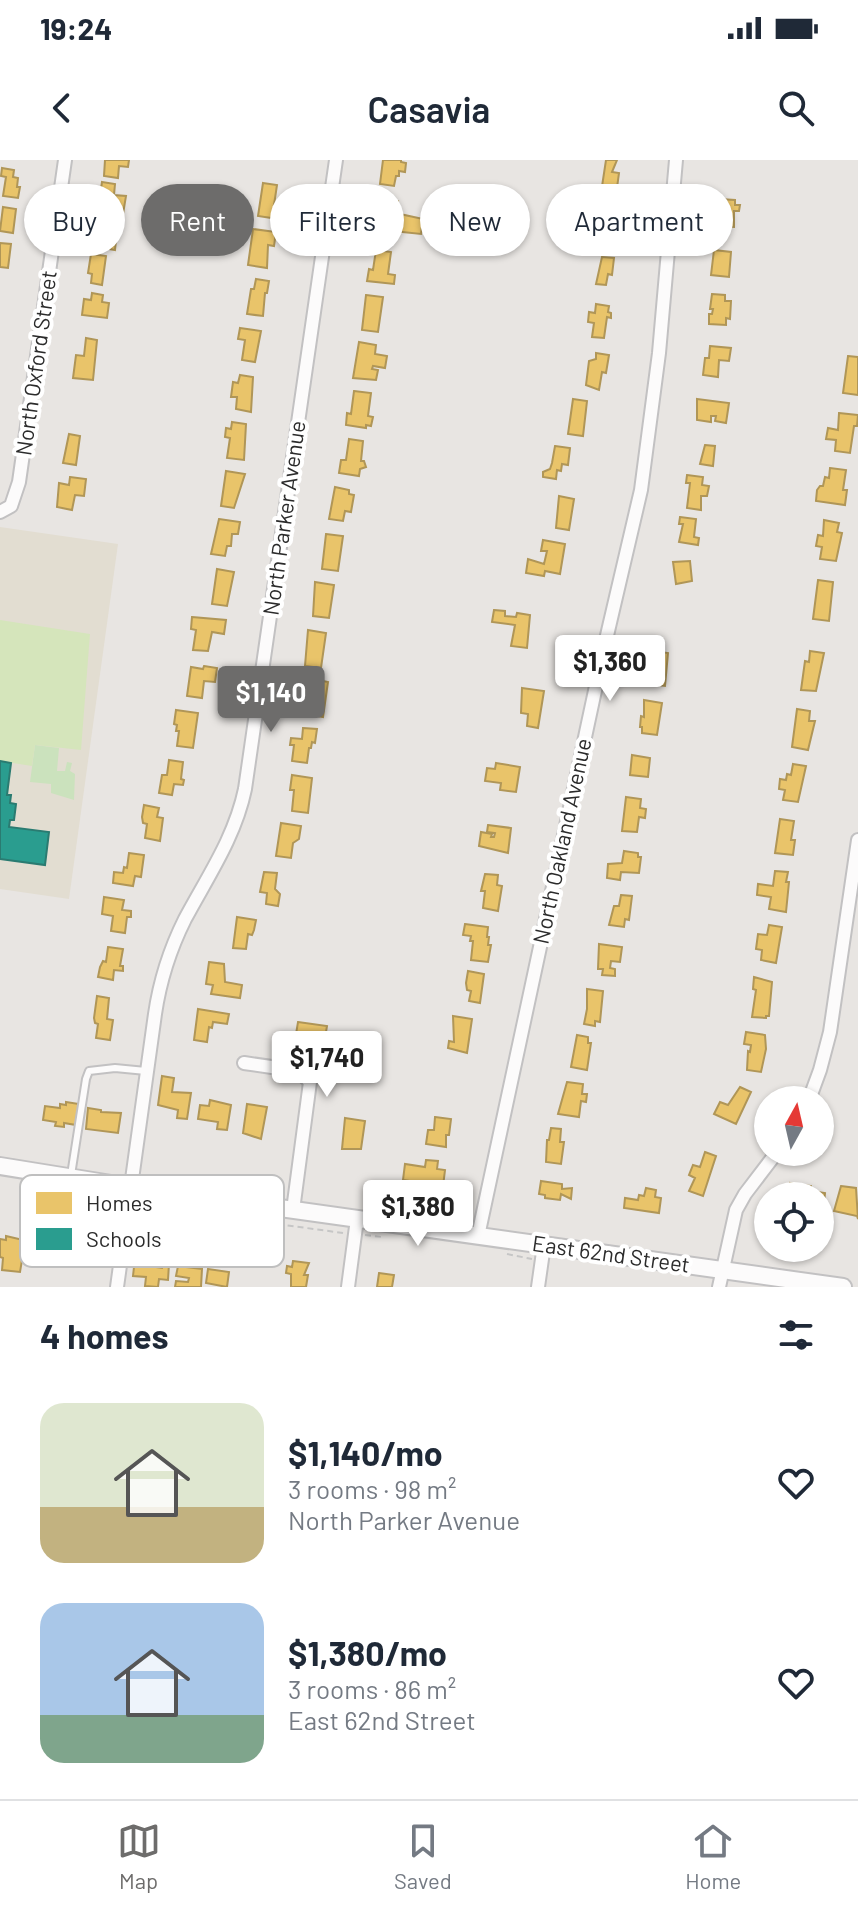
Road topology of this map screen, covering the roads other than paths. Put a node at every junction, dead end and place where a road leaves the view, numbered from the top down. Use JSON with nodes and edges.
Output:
{"nodes":[{"id":1,"x":65,"y":160,"type":"edge"},
{"id":2,"x":336,"y":160,"type":"edge"},
{"id":3,"x":676,"y":160,"type":"edge"},
{"id":4,"x":0,"y":512,"type":"edge"},
{"id":5,"x":858,"y":840,"type":"edge"},
{"id":6,"x":244,"y":1063,"type":"dead end"},
{"id":7,"x":146,"y":1071,"type":"junction"},
{"id":8,"x":814,"y":1086,"type":"edge"},
{"id":9,"x":0,"y":1166,"type":"edge"},
{"id":10,"x":766,"y":1166,"type":"edge"},
{"id":11,"x":53,"y":1175,"type":"edge"},
{"id":12,"x":71,"y":1175,"type":"edge"},
{"id":13,"x":132,"y":1175,"type":"edge"},
{"id":14,"x":284,"y":1209,"type":"edge"},
{"id":15,"x":293,"y":1210,"type":"junction"},
{"id":16,"x":352,"y":1226,"type":"junction"},
{"id":17,"x":478,"y":1236,"type":"junction"},
{"id":18,"x":544,"y":1245,"type":"junction"},
{"id":19,"x":120,"y":1267,"type":"edge"},
{"id":20,"x":724,"y":1270,"type":"junction"},
{"id":21,"x":117,"y":1287,"type":"edge"},
{"id":22,"x":348,"y":1287,"type":"edge"},
{"id":23,"x":538,"y":1287,"type":"edge"},
{"id":24,"x":719,"y":1287,"type":"edge"},
{"id":25,"x":843,"y":1287,"type":"edge"}],
"edges":[{"from":1,"to":4,"type":"street","name":"North Oxford Street"},
{"from":2,"to":7,"type":"street","name":"North Parker Avenue"},
{"from":3,"to":17,"type":"street","name":"North Oakland Avenue"},
{"from":5,"to":8,"type":"street"},
{"from":6,"to":15,"type":"street"},
{"from":7,"to":12,"type":"lane"},
{"from":7,"to":13,"type":"street","name":"North Parker Avenue"},
{"from":9,"to":11,"type":"street","name":"East 62nd Street"},
{"from":10,"to":20,"type":"street"},
{"from":14,"to":15,"type":"street","name":"East 62nd Street"},
{"from":15,"to":16,"type":"street","name":"East 62nd Street"},
{"from":16,"to":17,"type":"street","name":"East 62nd Street"},
{"from":16,"to":22,"type":"street"},
{"from":17,"to":18,"type":"street","name":"East 62nd Street"},
{"from":18,"to":20,"type":"street","name":"East 62nd Street"},
{"from":18,"to":23,"type":"street"},
{"from":19,"to":21,"type":"street","name":"North Parker Avenue"},
{"from":20,"to":24,"type":"street"},
{"from":20,"to":25,"type":"street","name":"East 62nd Street"}]}
